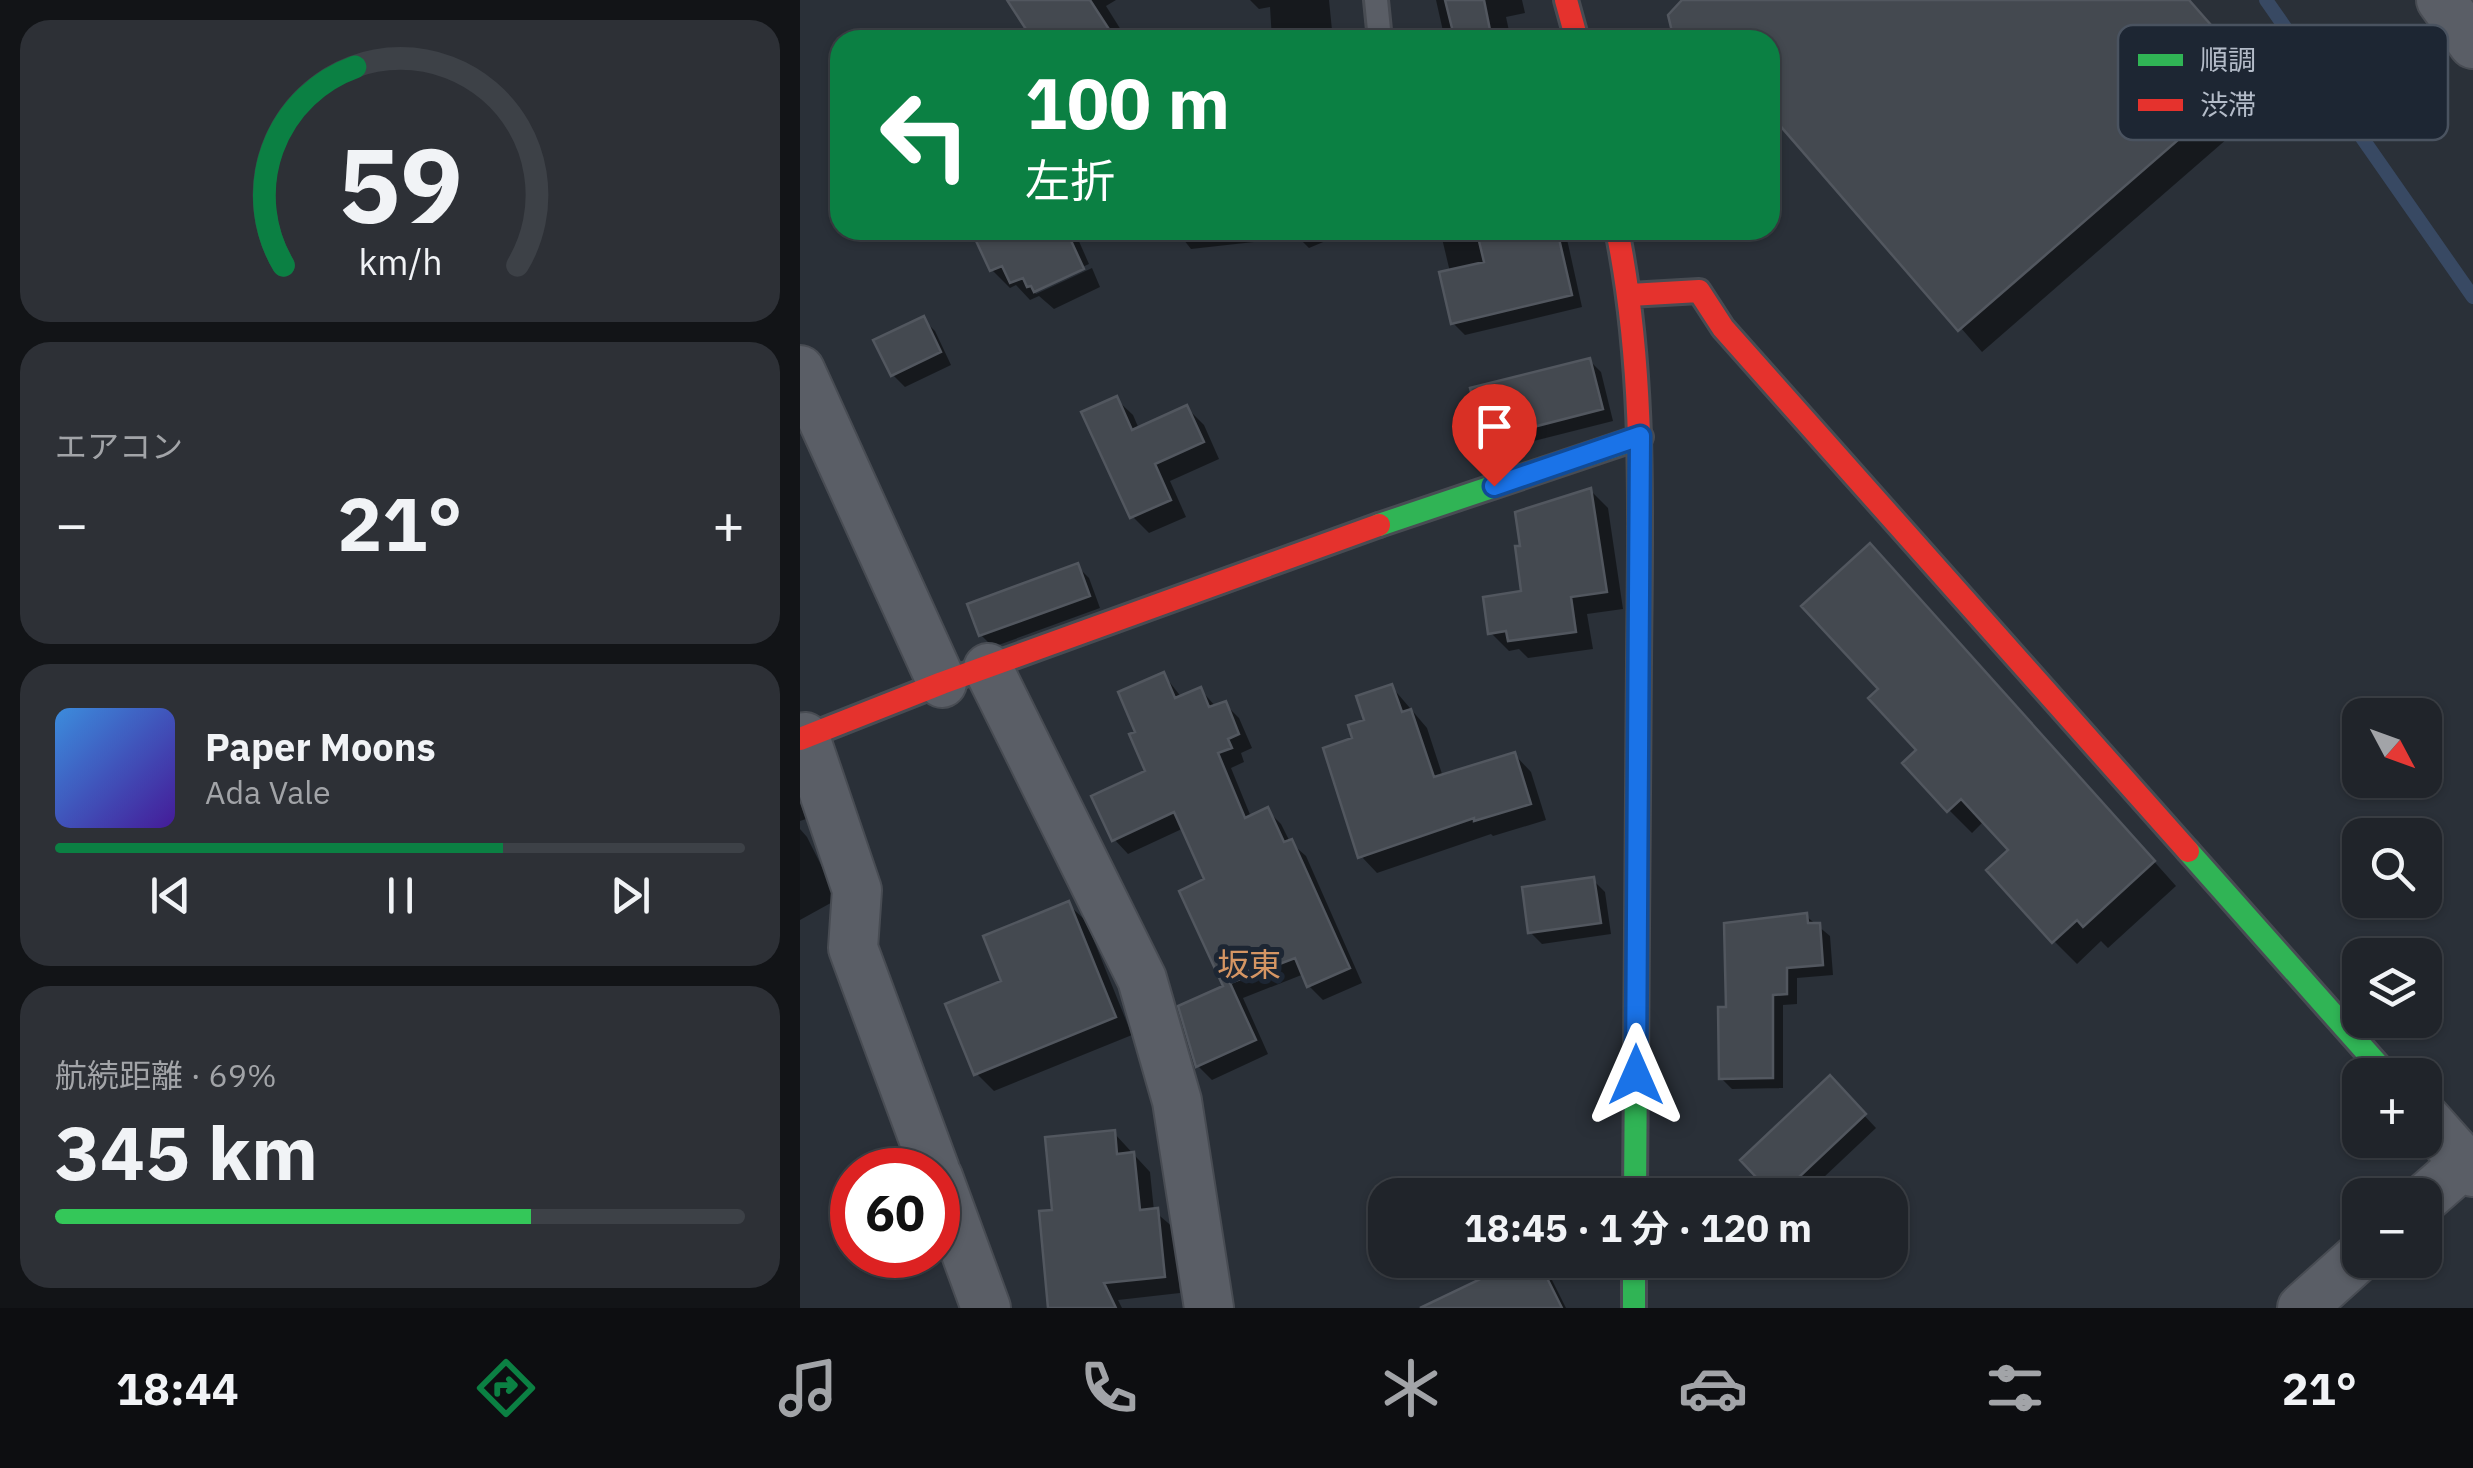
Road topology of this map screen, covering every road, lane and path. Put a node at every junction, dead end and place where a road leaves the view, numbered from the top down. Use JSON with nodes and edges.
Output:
{"nodes":[{"id":1,"x":1376,"y":0,"type":"edge"},
{"id":2,"x":1566,"y":0,"type":"edge"},
{"id":3,"x":2441,"y":0,"type":"edge"},
{"id":4,"x":1379,"y":30,"type":"edge"},
{"id":5,"x":1574,"y":30,"type":"edge"},
{"id":6,"x":2473,"y":44,"type":"edge"},
{"id":7,"x":1618,"y":240,"type":"edge"},
{"id":8,"x":1630,"y":296,"type":"junction"},
{"id":9,"x":800,"y":370,"type":"edge"},
{"id":10,"x":1640,"y":436,"type":"junction"},
{"id":11,"x":988,"y":668,"type":"junction"},
{"id":12,"x":942,"y":683,"type":"junction"},
{"id":13,"x":803,"y":738,"type":"edge"},
{"id":14,"x":2372,"y":1058,"type":"edge"},
{"id":15,"x":2442,"y":1137,"type":"edge"},
{"id":16,"x":927,"y":1148,"type":"edge"},
{"id":17,"x":2469,"y":1167,"type":"edge"},
{"id":18,"x":1635,"y":1178,"type":"edge"},
{"id":19,"x":2442,"y":1186,"type":"edge"},
{"id":20,"x":960,"y":1238,"type":"edge"},
{"id":21,"x":2342,"y":1272,"type":"edge"},
{"id":22,"x":1634,"y":1278,"type":"edge"},
{"id":23,"x":1201,"y":1305,"type":"edge"},
{"id":24,"x":986,"y":1308,"type":"edge"},
{"id":25,"x":1634,"y":1308,"type":"edge"},
{"id":26,"x":2302,"y":1308,"type":"edge"}],
"edges":[{"from":1,"to":4,"type":"lane"},
{"from":2,"to":5,"type":"street"},
{"from":3,"to":6,"type":"street"},
{"from":7,"to":8,"type":"street"},
{"from":8,"to":10,"type":"street"},
{"from":8,"to":14,"type":"street"},
{"from":9,"to":12,"type":"street"},
{"from":10,"to":11,"type":"street"},
{"from":10,"to":18,"type":"street"},
{"from":11,"to":12,"type":"street"},
{"from":11,"to":23,"type":"street"},
{"from":12,"to":13,"type":"street"},
{"from":13,"to":16,"type":"street"},
{"from":15,"to":17,"type":"street"},
{"from":17,"to":19,"type":"street"},
{"from":20,"to":24,"type":"street"},
{"from":21,"to":26,"type":"street"},
{"from":22,"to":25,"type":"street"}]}
